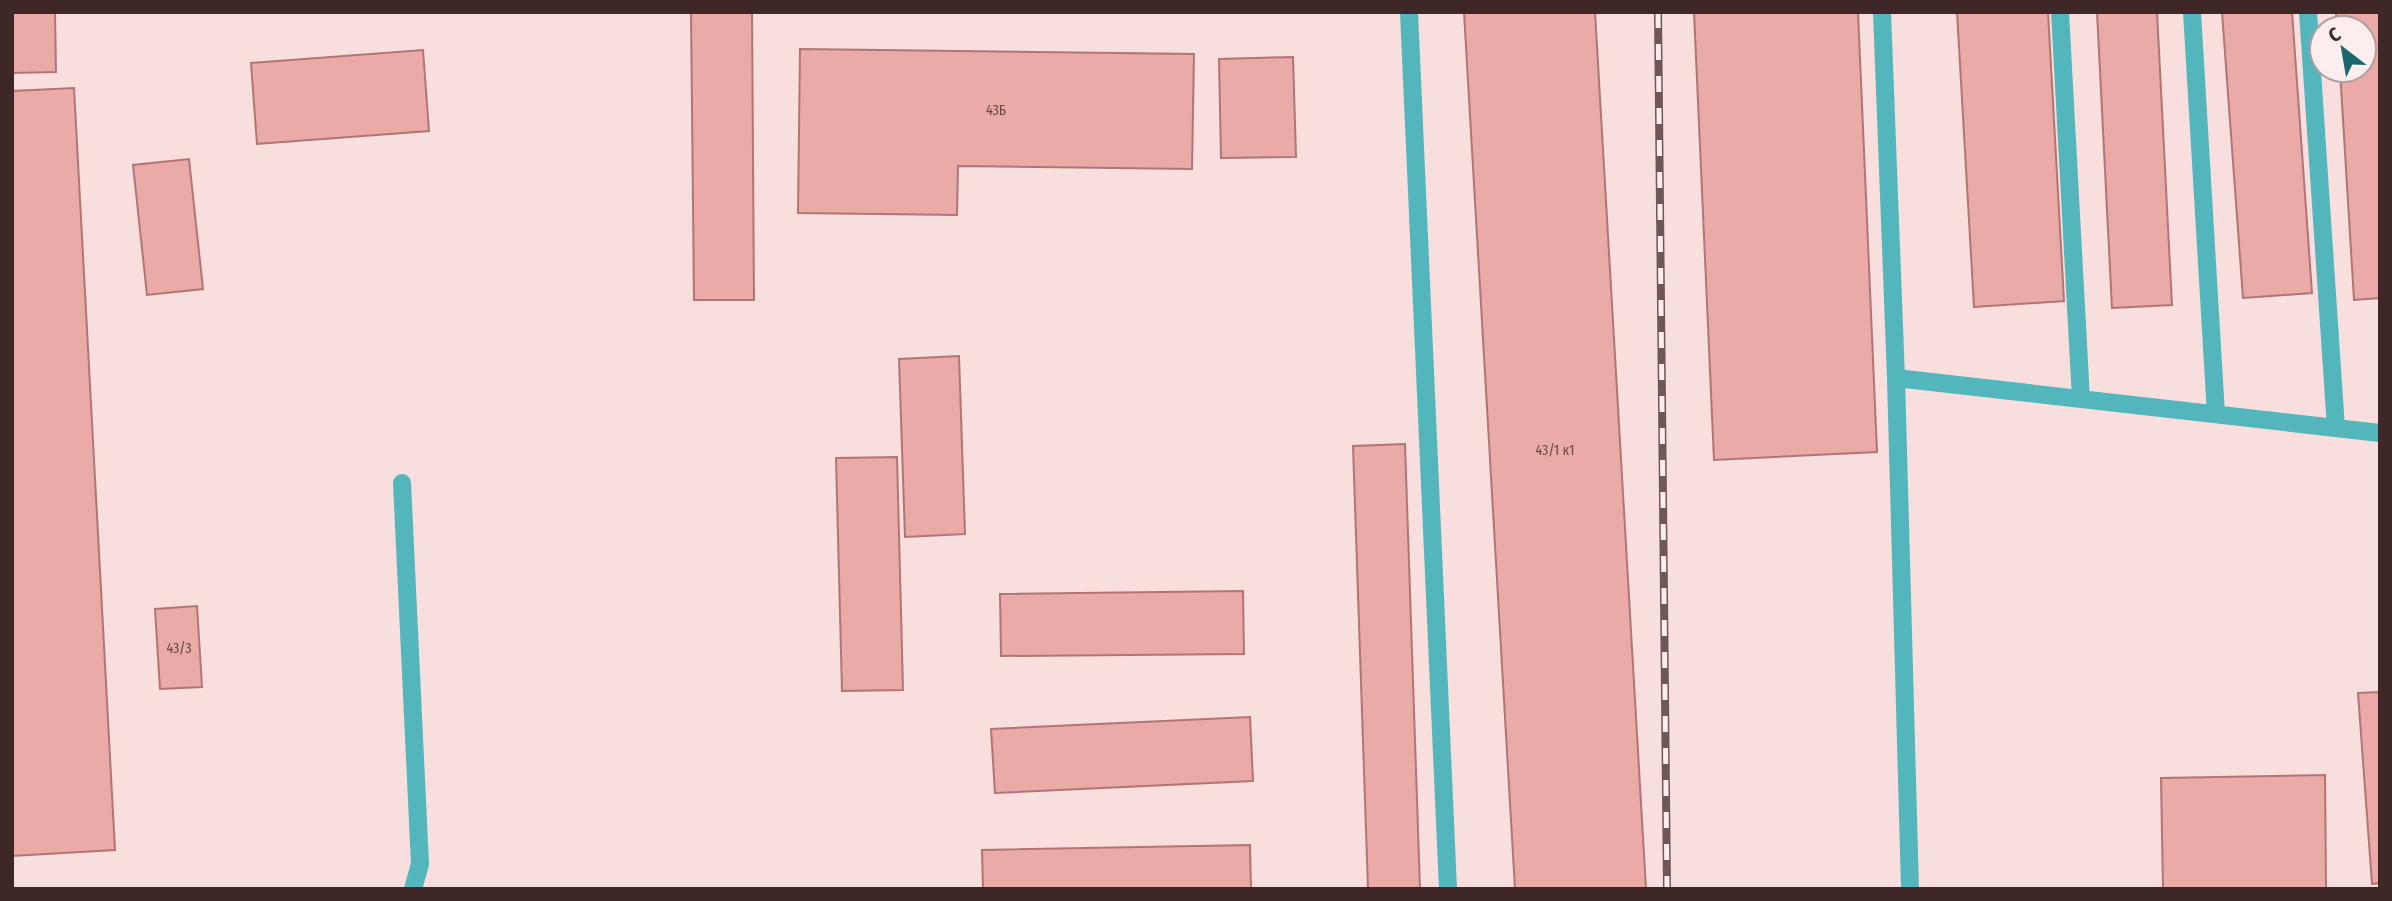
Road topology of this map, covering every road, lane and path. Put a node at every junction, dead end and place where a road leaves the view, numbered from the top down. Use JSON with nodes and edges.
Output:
{"nodes":[{"id":1,"x":1409,"y":12,"type":"edge"},
{"id":2,"x":1882,"y":12,"type":"edge"},
{"id":3,"x":2060,"y":12,"type":"edge"},
{"id":4,"x":2192,"y":12,"type":"edge"},
{"id":5,"x":2308,"y":12,"type":"edge"},
{"id":6,"x":1896,"y":378,"type":"junction"},
{"id":7,"x":2081,"y":399,"type":"junction"},
{"id":8,"x":2216,"y":414,"type":"junction"},
{"id":9,"x":2336,"y":428,"type":"junction"},
{"id":10,"x":2380,"y":433,"type":"edge"},
{"id":11,"x":402,"y":483,"type":"dead end"},
{"id":12,"x":413,"y":889,"type":"edge"},
{"id":13,"x":1448,"y":889,"type":"edge"},
{"id":14,"x":1910,"y":889,"type":"edge"}],
"edges":[{"from":1,"to":13,"type":"lane"},
{"from":2,"to":6,"type":"lane"},
{"from":3,"to":7,"type":"lane"},
{"from":4,"to":8,"type":"lane"},
{"from":5,"to":9,"type":"lane"},
{"from":6,"to":7,"type":"lane"},
{"from":6,"to":14,"type":"lane"},
{"from":7,"to":8,"type":"lane"},
{"from":8,"to":9,"type":"lane"},
{"from":9,"to":10,"type":"lane"},
{"from":11,"to":12,"type":"lane"}]}
